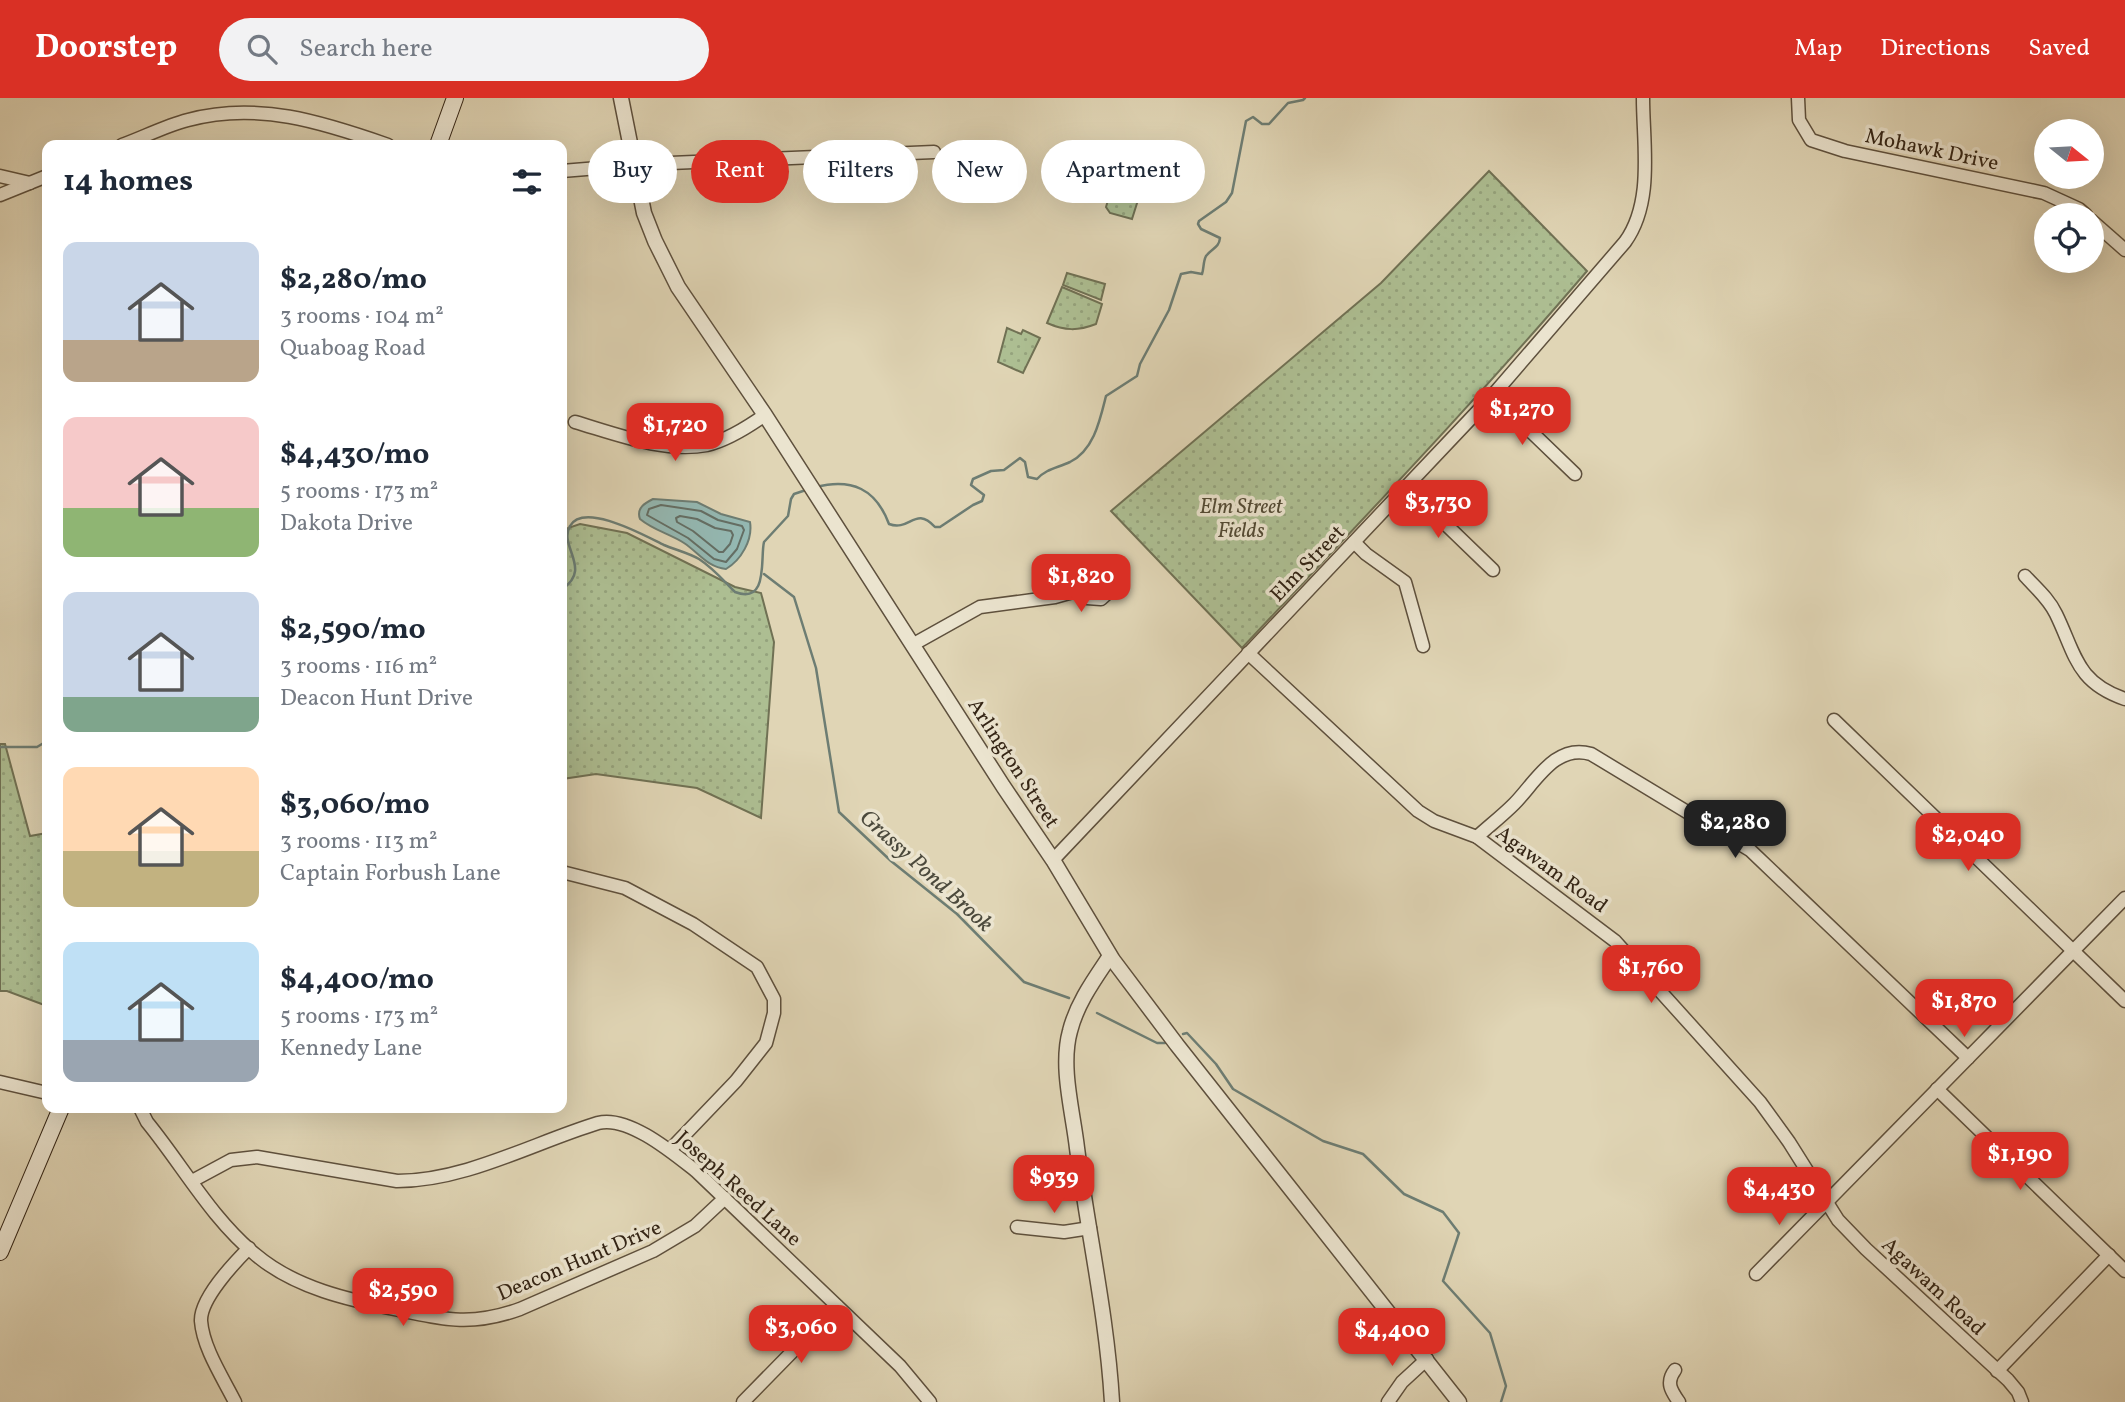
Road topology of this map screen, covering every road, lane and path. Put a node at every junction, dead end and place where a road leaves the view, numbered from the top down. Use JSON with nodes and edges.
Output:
{"nodes":[{"id":1,"x":455,"y":98,"type":"edge"},
{"id":2,"x":621,"y":98,"type":"edge"},
{"id":3,"x":1643,"y":98,"type":"edge"},
{"id":4,"x":1798,"y":98,"type":"edge"},
{"id":5,"x":135,"y":140,"type":"edge"},
{"id":6,"x":372,"y":140,"type":"edge"},
{"id":7,"x":440,"y":140,"type":"edge"},
{"id":8,"x":629,"y":140,"type":"edge"},
{"id":9,"x":932,"y":152,"type":"edge"},
{"id":10,"x":677,"y":163,"type":"edge"},
{"id":11,"x":588,"y":169,"type":"edge"},
{"id":12,"x":567,"y":171,"type":"edge"},
{"id":13,"x":0,"y":176,"type":"edge"},
{"id":14,"x":42,"y":178,"type":"edge"},
{"id":15,"x":30,"y":183,"type":"junction"},
{"id":16,"x":0,"y":195,"type":"edge"},
{"id":17,"x":642,"y":203,"type":"edge"},
{"id":18,"x":2066,"y":203,"type":"edge"},
{"id":19,"x":2104,"y":231,"type":"edge"},
{"id":20,"x":2125,"y":250,"type":"edge"},
{"id":21,"x":1493,"y":395,"type":"junction"},
{"id":22,"x":765,"y":415,"type":"junction"},
{"id":23,"x":575,"y":422,"type":"dead end"},
{"id":24,"x":1575,"y":474,"type":"dead end"},
{"id":25,"x":1407,"y":487,"type":"junction"},
{"id":26,"x":1354,"y":542,"type":"junction"},
{"id":27,"x":1493,"y":570,"type":"dead end"},
{"id":28,"x":2025,"y":576,"type":"dead end"},
{"id":29,"x":1080,"y":590,"type":"dead end"},
{"id":30,"x":912,"y":645,"type":"junction"},
{"id":31,"x":1423,"y":646,"type":"dead end"},
{"id":32,"x":1248,"y":653,"type":"junction"},
{"id":33,"x":2125,"y":699,"type":"edge"},
{"id":34,"x":1834,"y":720,"type":"dead end"},
{"id":35,"x":1477,"y":837,"type":"junction"},
{"id":36,"x":1053,"y":860,"type":"junction"},
{"id":37,"x":567,"y":873,"type":"edge"},
{"id":38,"x":2125,"y":898,"type":"edge"},
{"id":39,"x":2073,"y":951,"type":"junction"},
{"id":40,"x":1110,"y":956,"type":"junction"},
{"id":41,"x":2125,"y":1001,"type":"edge"},
{"id":42,"x":1968,"y":1058,"type":"junction"},
{"id":43,"x":0,"y":1082,"type":"edge"},
{"id":44,"x":1937,"y":1089,"type":"junction"},
{"id":45,"x":42,"y":1092,"type":"edge"},
{"id":46,"x":59,"y":1113,"type":"edge"},
{"id":47,"x":142,"y":1113,"type":"edge"},
{"id":48,"x":670,"y":1150,"type":"junction"},
{"id":49,"x":192,"y":1181,"type":"junction"},
{"id":50,"x":725,"y":1198,"type":"junction"},
{"id":51,"x":1826,"y":1203,"type":"junction"},
{"id":52,"x":1017,"y":1227,"type":"dead end"},
{"id":53,"x":1090,"y":1228,"type":"junction"},
{"id":54,"x":249,"y":1248,"type":"junction"},
{"id":55,"x":0,"y":1252,"type":"edge"},
{"id":56,"x":2109,"y":1255,"type":"junction"},
{"id":57,"x":2125,"y":1271,"type":"edge"},
{"id":58,"x":1756,"y":1274,"type":"dead end"},
{"id":59,"x":837,"y":1306,"type":"junction"},
{"id":60,"x":1427,"y":1359,"type":"junction"},
{"id":61,"x":1675,"y":1370,"type":"dead end"},
{"id":62,"x":1997,"y":1371,"type":"junction"},
{"id":63,"x":235,"y":1402,"type":"edge"},
{"id":64,"x":743,"y":1402,"type":"edge"},
{"id":65,"x":930,"y":1402,"type":"edge"},
{"id":66,"x":1112,"y":1402,"type":"edge"},
{"id":67,"x":1388,"y":1402,"type":"edge"},
{"id":68,"x":1459,"y":1402,"type":"edge"},
{"id":69,"x":1679,"y":1402,"type":"edge"},
{"id":70,"x":2022,"y":1402,"type":"edge"}],
"edges":[{"from":1,"to":7,"type":"main road"},
{"from":2,"to":8,"type":"street","name":"Arlington Street"},
{"from":3,"to":21,"type":"street","name":"Elm Street"},
{"from":4,"to":18,"type":"street","name":"Mohawk Drive"},
{"from":5,"to":6,"type":"street"},
{"from":9,"to":10,"type":"street"},
{"from":11,"to":12,"type":"street"},
{"from":13,"to":15,"type":"street"},
{"from":14,"to":15,"type":"street"},
{"from":15,"to":16,"type":"street"},
{"from":17,"to":22,"type":"street","name":"Arlington Street"},
{"from":19,"to":20,"type":"street"},
{"from":21,"to":24,"type":"street"},
{"from":21,"to":25,"type":"street","name":"Elm Street"},
{"from":22,"to":23,"type":"street"},
{"from":22,"to":30,"type":"street","name":"Arlington Street"},
{"from":25,"to":26,"type":"street","name":"Elm Street"},
{"from":25,"to":27,"type":"street"},
{"from":26,"to":31,"type":"street"},
{"from":26,"to":32,"type":"street","name":"Elm Street"},
{"from":28,"to":33,"type":"street"},
{"from":29,"to":30,"type":"street"},
{"from":30,"to":36,"type":"street","name":"Arlington Street"},
{"from":32,"to":35,"type":"street","name":"Agawam Road"},
{"from":32,"to":36,"type":"street","name":"Elm Street"},
{"from":34,"to":39,"type":"street"},
{"from":35,"to":42,"type":"street"},
{"from":35,"to":51,"type":"street","name":"Agawam Road"},
{"from":36,"to":40,"type":"street","name":"Arlington Street"},
{"from":37,"to":48,"type":"street"},
{"from":38,"to":39,"type":"street"},
{"from":39,"to":41,"type":"street"},
{"from":39,"to":42,"type":"street"},
{"from":40,"to":53,"type":"street"},
{"from":40,"to":60,"type":"street","name":"Arlington Street"},
{"from":42,"to":44,"type":"street"},
{"from":43,"to":45,"type":"street"},
{"from":44,"to":51,"type":"street"},
{"from":44,"to":56,"type":"street"},
{"from":46,"to":55,"type":"main road"},
{"from":47,"to":49,"type":"street","name":"Deacon Hunt Drive"},
{"from":48,"to":49,"type":"street","name":"Joseph Reed Lane"},
{"from":48,"to":50,"type":"street","name":"Joseph Reed Lane"},
{"from":49,"to":54,"type":"street","name":"Deacon Hunt Drive"},
{"from":50,"to":54,"type":"street","name":"Deacon Hunt Drive"},
{"from":50,"to":59,"type":"street","name":"Joseph Reed Lane"},
{"from":51,"to":58,"type":"street"},
{"from":51,"to":62,"type":"street","name":"Agawam Road"},
{"from":52,"to":53,"type":"street"},
{"from":53,"to":66,"type":"street"},
{"from":54,"to":63,"type":"street"},
{"from":56,"to":57,"type":"street"},
{"from":56,"to":62,"type":"street"},
{"from":59,"to":64,"type":"street"},
{"from":59,"to":65,"type":"street","name":"Joseph Reed Lane"},
{"from":60,"to":67,"type":"street"},
{"from":60,"to":68,"type":"street","name":"Arlington Street"},
{"from":61,"to":69,"type":"street"},
{"from":62,"to":70,"type":"street","name":"Agawam Road"}]}
